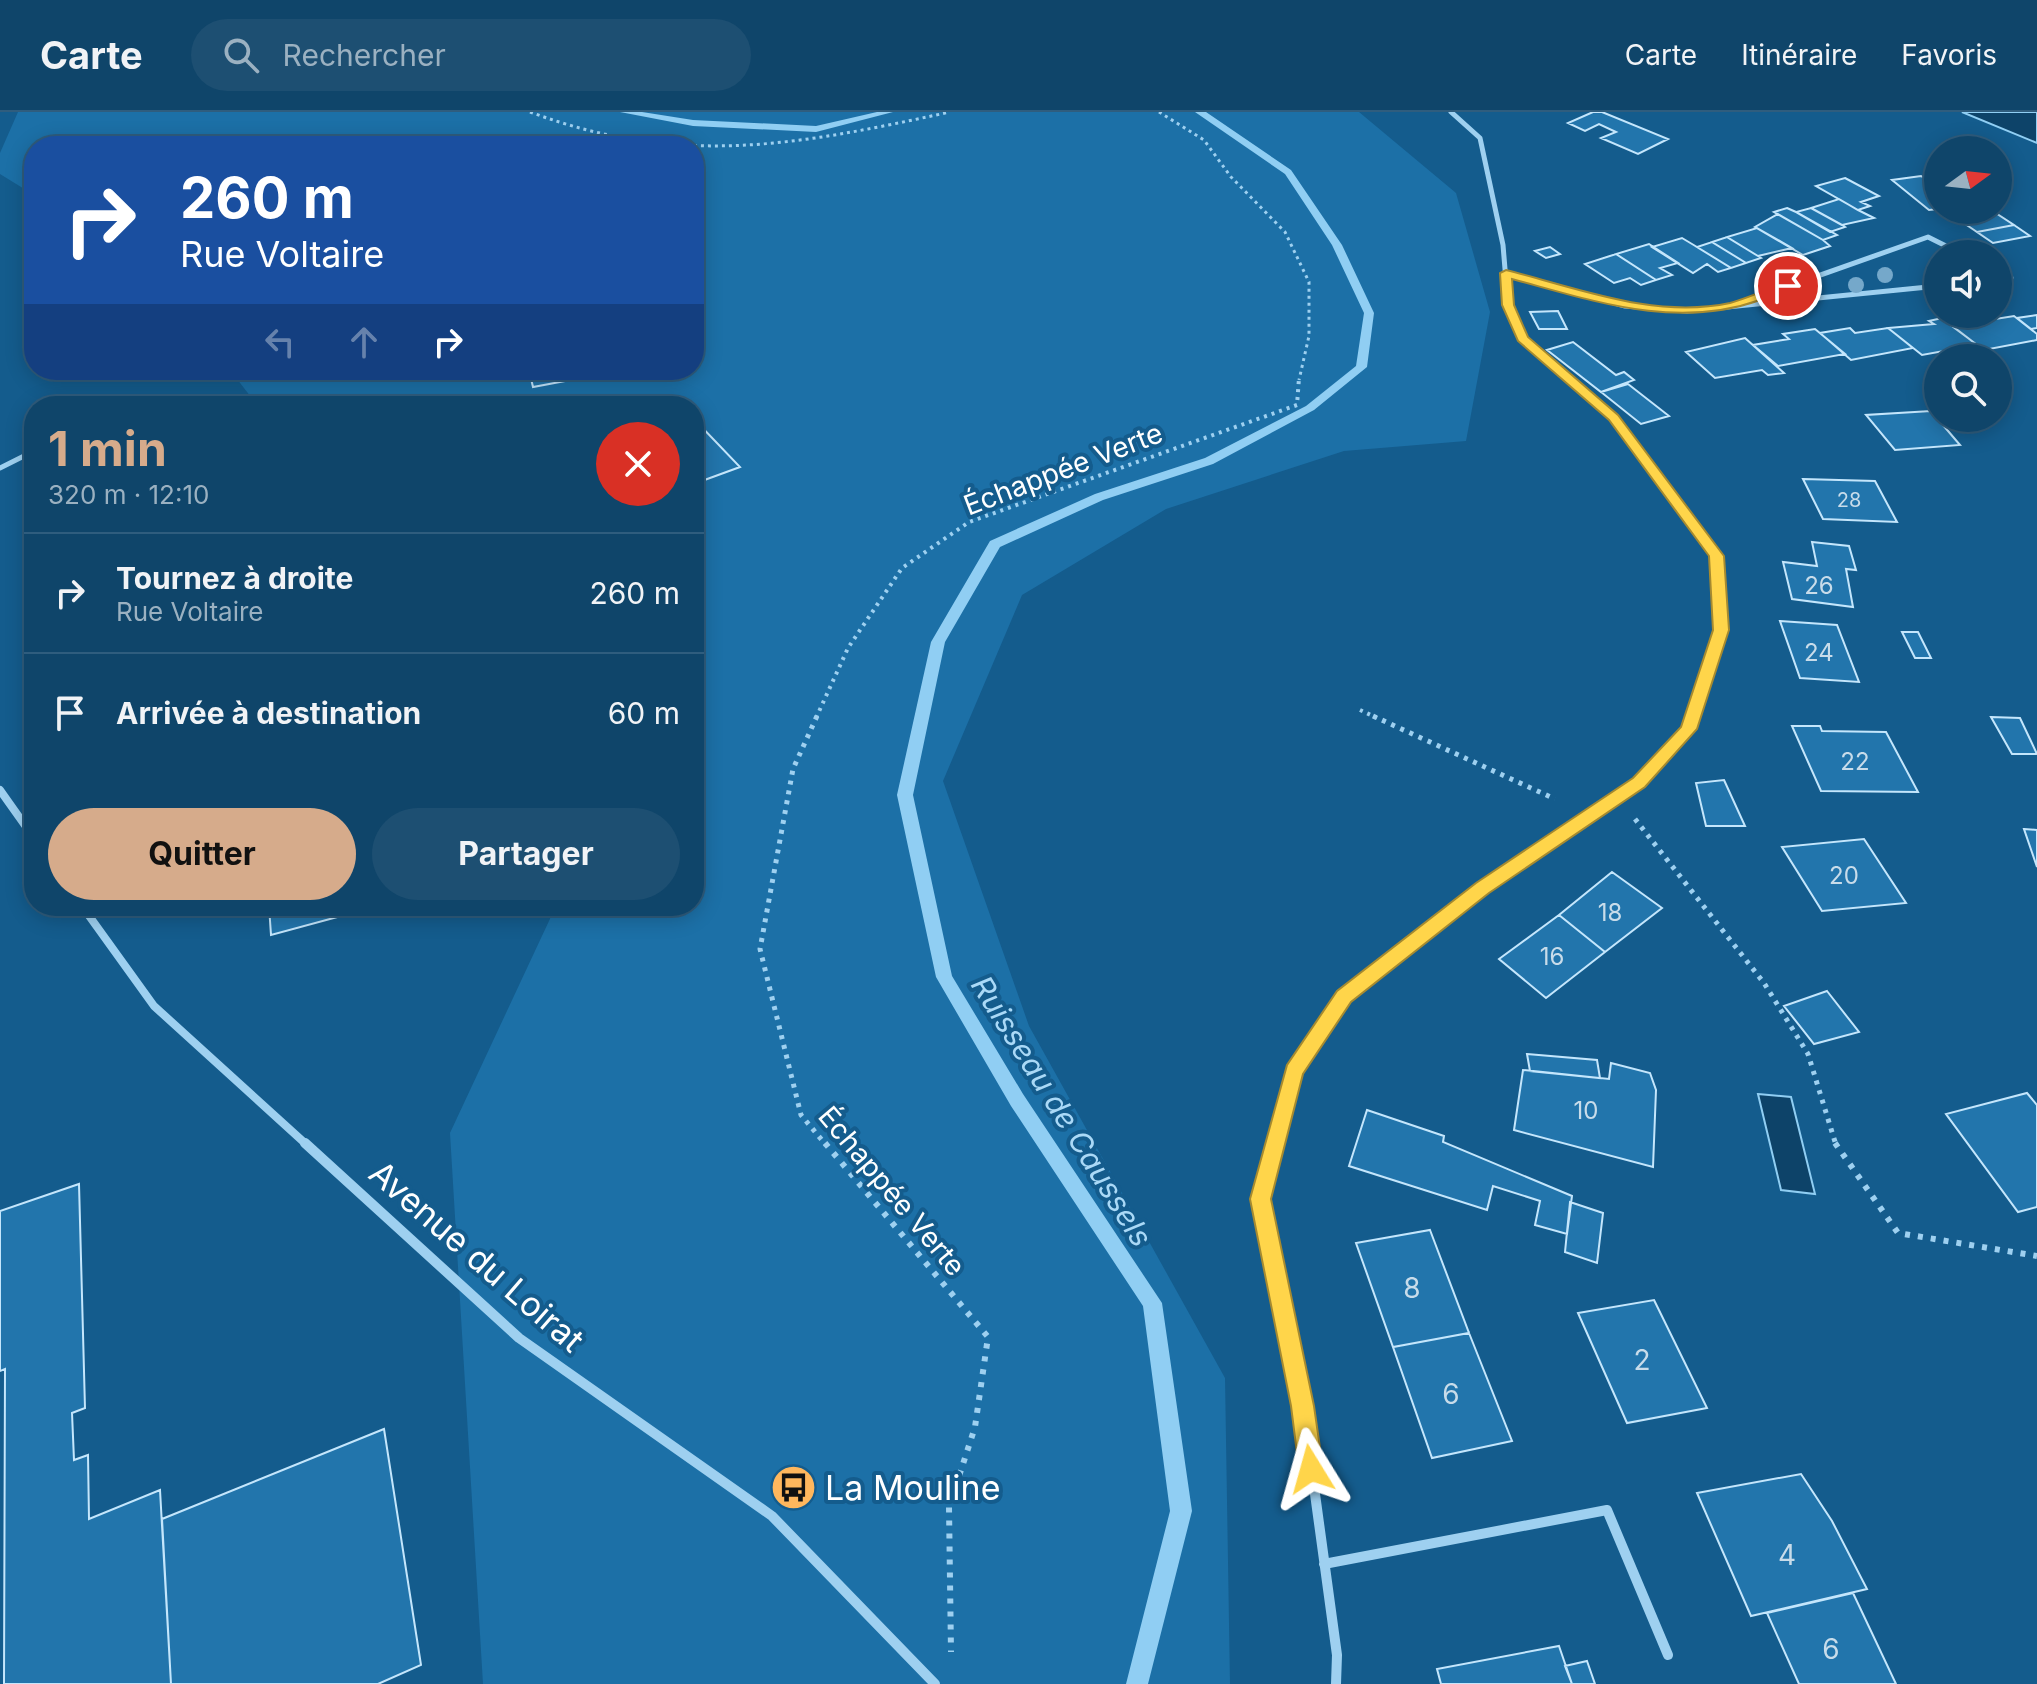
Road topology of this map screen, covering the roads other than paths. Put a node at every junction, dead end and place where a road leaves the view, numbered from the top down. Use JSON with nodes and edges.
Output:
{"nodes":[{"id":1,"x":1451,"y":112,"type":"edge"},
{"id":2,"x":1934,"y":240,"type":"edge"},
{"id":3,"x":1506,"y":273,"type":"junction"},
{"id":4,"x":1924,"y":287,"type":"edge"},
{"id":5,"x":1732,"y":306,"type":"junction"},
{"id":6,"x":24,"y":456,"type":"edge"},
{"id":7,"x":0,"y":468,"type":"edge"},
{"id":8,"x":0,"y":790,"type":"edge"},
{"id":9,"x":24,"y":824,"type":"edge"},
{"id":10,"x":89,"y":916,"type":"edge"},
{"id":11,"x":1324,"y":1564,"type":"junction"},
{"id":12,"x":1668,"y":1655,"type":"dead end"},
{"id":13,"x":935,"y":1684,"type":"edge"},
{"id":14,"x":1336,"y":1684,"type":"edge"}],
"edges":[{"from":1,"to":3,"type":"street"},
{"from":2,"to":5,"type":"street"},
{"from":3,"to":5,"type":"street"},
{"from":3,"to":11,"type":"street"},
{"from":4,"to":5,"type":"street"},
{"from":6,"to":7,"type":"lane"},
{"from":8,"to":9,"type":"street"},
{"from":10,"to":13,"type":"street","name":"Avenue du Loirat"},
{"from":11,"to":12,"type":"street"},
{"from":11,"to":14,"type":"street"}]}
